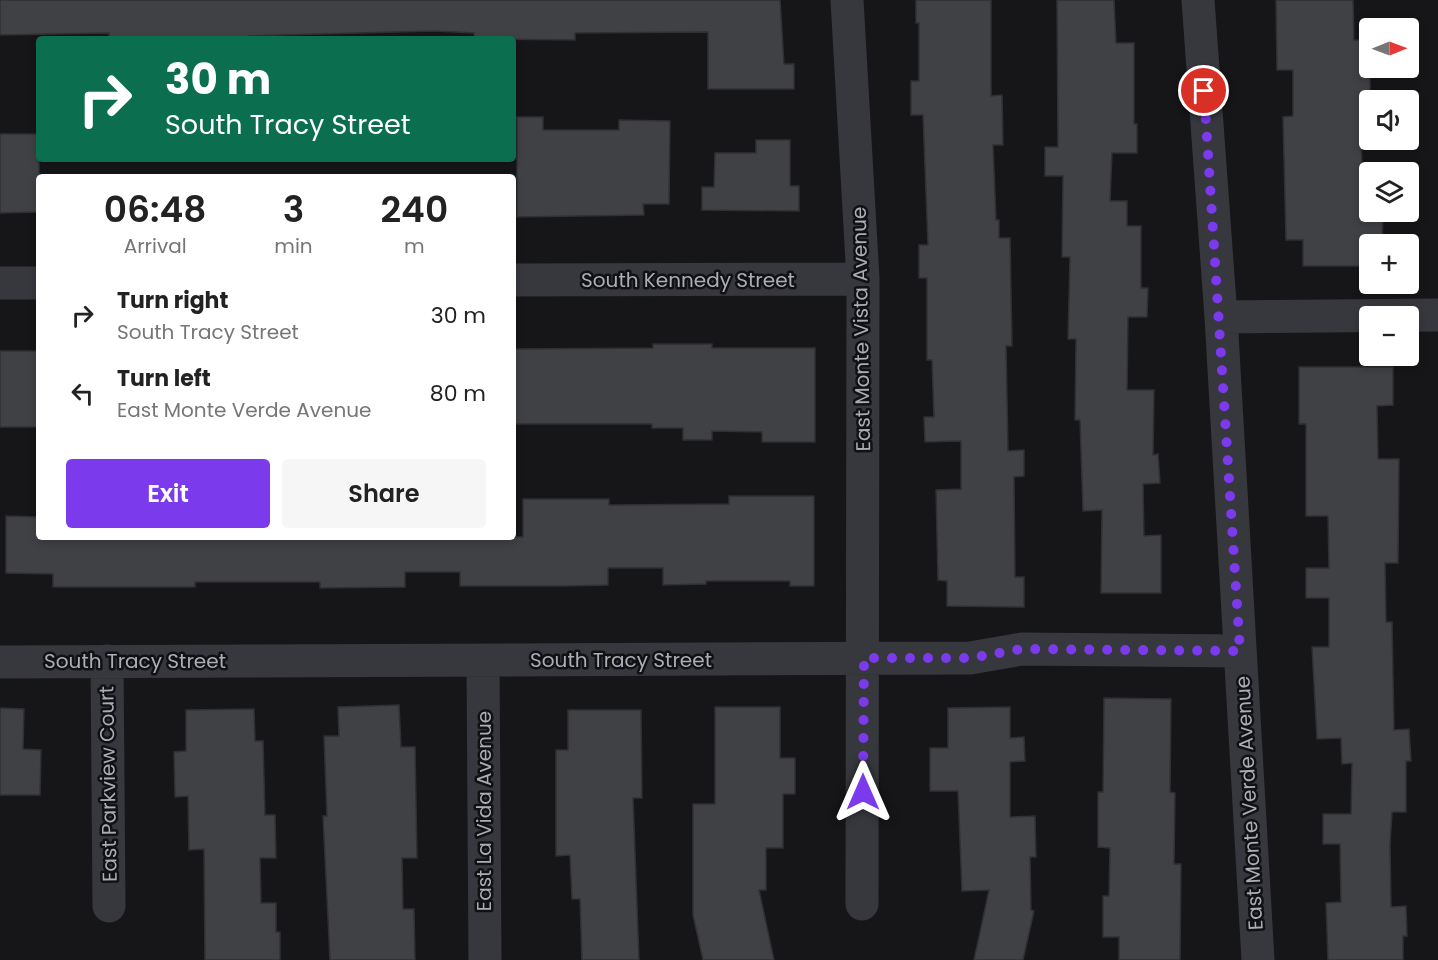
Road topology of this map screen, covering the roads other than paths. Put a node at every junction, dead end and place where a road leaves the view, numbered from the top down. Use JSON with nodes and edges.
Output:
{"nodes":[{"id":1,"x":847,"y":0,"type":"edge"},
{"id":2,"x":1198,"y":0,"type":"edge"},
{"id":3,"x":863,"y":279,"type":"junction"},
{"id":4,"x":516,"y":280,"type":"edge"},
{"id":5,"x":0,"y":283,"type":"edge"},
{"id":6,"x":36,"y":283,"type":"edge"},
{"id":7,"x":1438,"y":315,"type":"edge"},
{"id":8,"x":1221,"y":317,"type":"junction"},
{"id":9,"x":1240,"y":651,"type":"junction"},
{"id":10,"x":864,"y":658,"type":"junction"},
{"id":11,"x":107,"y":661,"type":"junction"},
{"id":12,"x":483,"y":661,"type":"junction"},
{"id":13,"x":0,"y":662,"type":"edge"},
{"id":14,"x":862,"y":904,"type":"dead end"},
{"id":15,"x":109,"y":906,"type":"dead end"},
{"id":16,"x":484,"y":960,"type":"edge"},
{"id":17,"x":1258,"y":960,"type":"edge"}],
"edges":[{"from":1,"to":3,"type":"street","name":"East Monte Vista Avenue"},
{"from":2,"to":8,"type":"street","name":"East Monte Verde Avenue"},
{"from":3,"to":4,"type":"street","name":"South Kennedy Street"},
{"from":3,"to":10,"type":"street","name":"East Monte Vista Avenue"},
{"from":5,"to":6,"type":"street"},
{"from":7,"to":8,"type":"street"},
{"from":8,"to":9,"type":"street","name":"East Monte Verde Avenue"},
{"from":9,"to":10,"type":"street","name":"South Tracy Street"},
{"from":9,"to":17,"type":"street","name":"East Monte Verde Avenue"},
{"from":10,"to":12,"type":"street","name":"South Tracy Street"},
{"from":10,"to":14,"type":"street","name":"East Monte Vista Avenue"},
{"from":11,"to":12,"type":"street","name":"South Tracy Street"},
{"from":11,"to":13,"type":"street","name":"South Tracy Street"},
{"from":11,"to":15,"type":"street","name":"East Parkview Court"},
{"from":12,"to":16,"type":"street","name":"East La Vida Avenue"}]}
